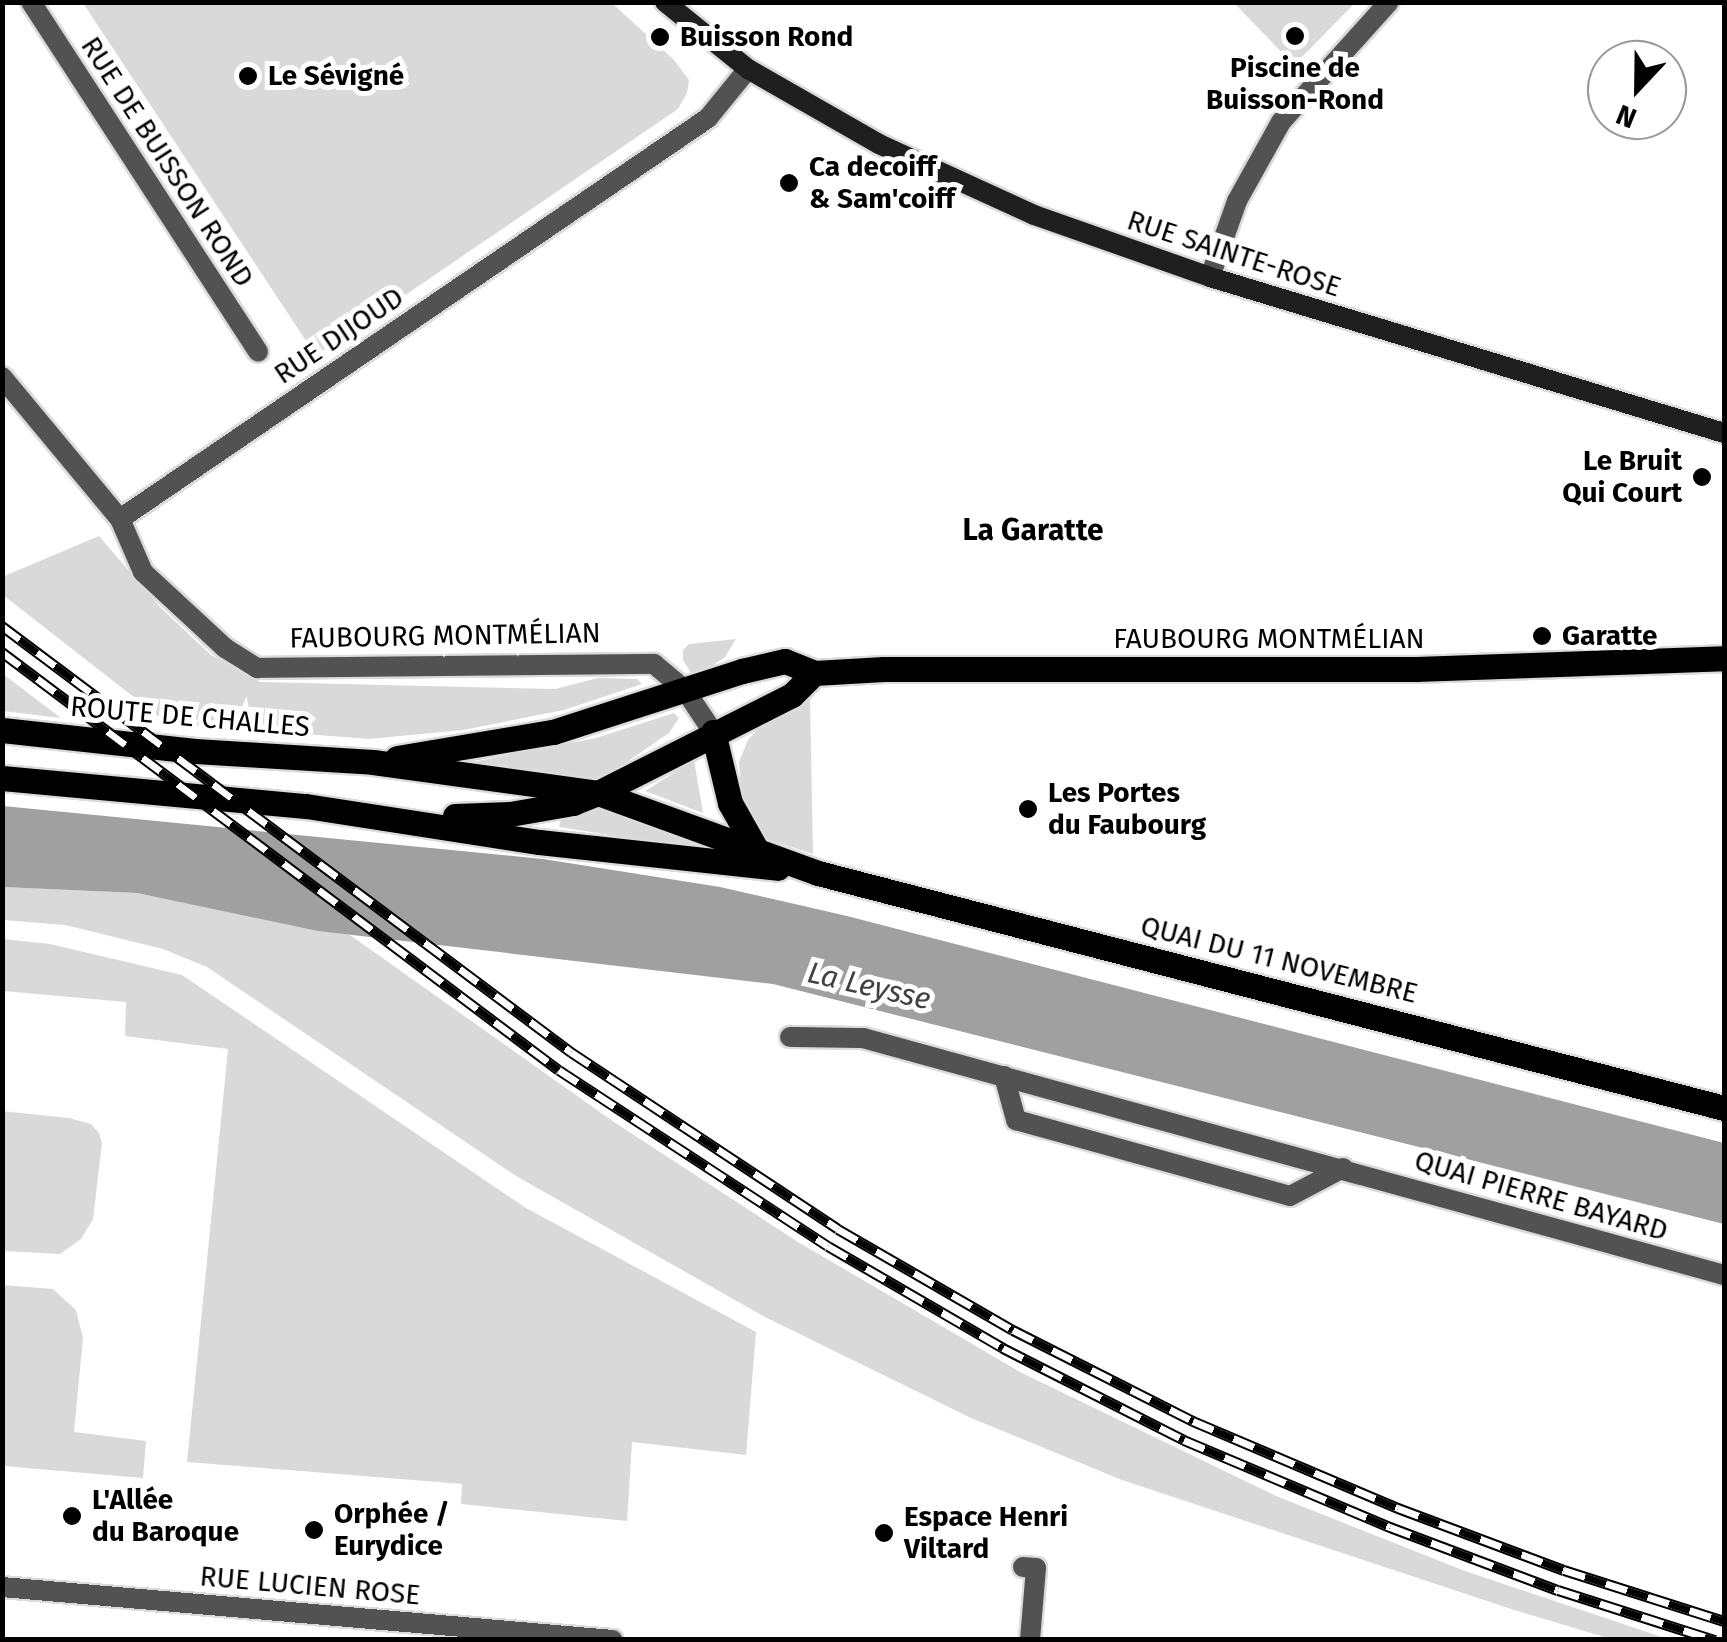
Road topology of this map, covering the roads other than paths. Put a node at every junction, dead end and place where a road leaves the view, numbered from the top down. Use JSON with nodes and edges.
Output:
{"nodes":[{"id":1,"x":30,"y":2,"type":"edge"},
{"id":2,"x":665,"y":2,"type":"edge"},
{"id":3,"x":1388,"y":2,"type":"edge"},
{"id":4,"x":748,"y":69,"type":"junction"},
{"id":5,"x":1210,"y":278,"type":"junction"},
{"id":6,"x":258,"y":352,"type":"dead end"},
{"id":7,"x":2,"y":377,"type":"edge"},
{"id":8,"x":1724,"y":434,"type":"edge"},
{"id":9,"x":120,"y":519,"type":"junction"},
{"id":10,"x":1724,"y":658,"type":"edge"},
{"id":11,"x":814,"y":673,"type":"junction"},
{"id":12,"x":684,"y":690,"type":"junction"},
{"id":13,"x":2,"y":730,"type":"edge"},
{"id":14,"x":713,"y":732,"type":"junction"},
{"id":15,"x":373,"y":762,"type":"junction"},
{"id":16,"x":2,"y":778,"type":"edge"},
{"id":17,"x":598,"y":793,"type":"junction"},
{"id":18,"x":398,"y":818,"type":"junction"},
{"id":19,"x":756,"y":849,"type":"junction"},
{"id":20,"x":818,"y":873,"type":"junction"},
{"id":21,"x":790,"y":1037,"type":"dead end"},
{"id":22,"x":1004,"y":1076,"type":"junction"},
{"id":23,"x":1724,"y":1108,"type":"edge"},
{"id":24,"x":1344,"y":1168,"type":"junction"},
{"id":25,"x":1724,"y":1275,"type":"edge"},
{"id":26,"x":1023,"y":1566,"type":"dead end"},
{"id":27,"x":2,"y":1587,"type":"edge"},
{"id":28,"x":572,"y":1638,"type":"edge"},
{"id":29,"x":613,"y":1640,"type":"edge"},
{"id":30,"x":1030,"y":1640,"type":"edge"}],
"edges":[{"from":1,"to":6,"type":"street","name":"RUE DE BUISSON ROND"},
{"from":2,"to":4,"type":"main road","name":"RUE SAINTE-ROSE"},
{"from":3,"to":5,"type":"street"},
{"from":4,"to":5,"type":"main road","name":"RUE SAINTE-ROSE"},
{"from":4,"to":9,"type":"street","name":"RUE DIJOUD"},
{"from":5,"to":8,"type":"main road","name":"RUE SAINTE-ROSE"},
{"from":7,"to":9,"type":"street"},
{"from":9,"to":12,"type":"street","name":"FAUBOURG MONTMÉLIAN"},
{"from":10,"to":11,"type":"main road","name":"FAUBOURG MONTMÉLIAN"},
{"from":11,"to":12,"type":"main road","name":"FAUBOURG MONTMÉLIAN"},
{"from":11,"to":14,"type":"main road"},
{"from":12,"to":14,"type":"street","name":"FAUBOURG MONTMÉLIAN"},
{"from":12,"to":15,"type":"main road","name":"FAUBOURG MONTMÉLIAN"},
{"from":13,"to":15,"type":"main road","name":"ROUTE DE CHALLES"},
{"from":14,"to":17,"type":"main road"},
{"from":14,"to":19,"type":"main road","name":"FAUBOURG MONTMÉLIAN"},
{"from":15,"to":17,"type":"main road","name":"QUAI DU 11 NOVEMBRE"},
{"from":16,"to":18,"type":"main road","name":"QUAI DU 11 NOVEMBRE"},
{"from":17,"to":18,"type":"main road","name":"QUAI DU 11 NOVEMBRE"},
{"from":17,"to":19,"type":"main road","name":"QUAI DU 11 NOVEMBRE"},
{"from":18,"to":20,"type":"main road","name":"QUAI DU 11 NOVEMBRE"},
{"from":19,"to":20,"type":"main road","name":"QUAI DU 11 NOVEMBRE"},
{"from":20,"to":23,"type":"main road","name":"QUAI DU 11 NOVEMBRE"},
{"from":21,"to":22,"type":"street","name":"QUAI PIERRE BAYARD"},
{"from":22,"to":24,"type":"street","name":"QUAI PIERRE BAYARD"},
{"from":22,"to":24,"type":"street"},
{"from":24,"to":25,"type":"street","name":"QUAI PIERRE BAYARD"},
{"from":26,"to":30,"type":"street"},
{"from":27,"to":28,"type":"street","name":"RUE LUCIEN ROSE"},
{"from":28,"to":29,"type":"street","name":"RUE LUCIEN ROSE"}]}
